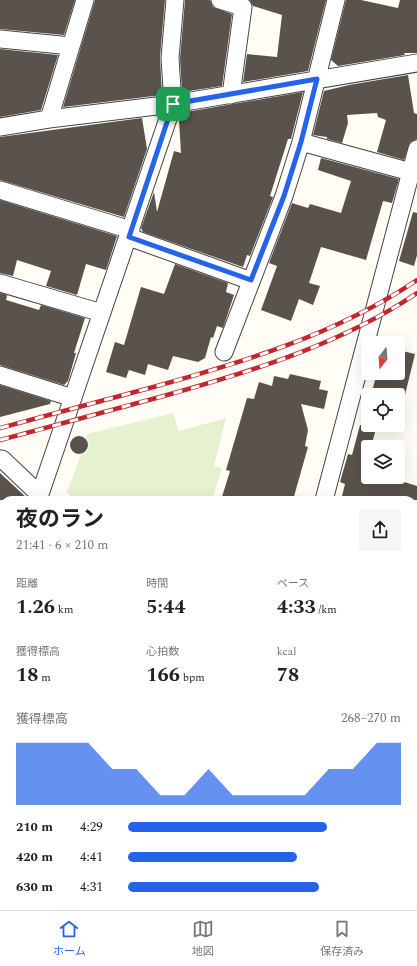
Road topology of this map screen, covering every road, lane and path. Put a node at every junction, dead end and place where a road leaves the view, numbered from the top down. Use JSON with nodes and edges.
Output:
{"nodes":[{"id":1,"x":85,"y":0,"type":"edge"},
{"id":2,"x":175,"y":0,"type":"edge"},
{"id":3,"x":220,"y":0,"type":"edge"},
{"id":4,"x":336,"y":0,"type":"edge"},
{"id":5,"x":0,"y":39,"type":"edge"},
{"id":6,"x":71,"y":46,"type":"junction"},
{"id":7,"x":417,"y":63,"type":"edge"},
{"id":8,"x":317,"y":79,"type":"junction"},
{"id":9,"x":231,"y":95,"type":"junction"},
{"id":10,"x":173,"y":104,"type":"junction"},
{"id":11,"x":48,"y":119,"type":"junction"},
{"id":12,"x":0,"y":127,"type":"edge"},
{"id":13,"x":301,"y":142,"type":"junction"},
{"id":14,"x":417,"y":149,"type":"edge"},
{"id":15,"x":411,"y":172,"type":"junction"},
{"id":16,"x":0,"y":190,"type":"edge"},
{"id":17,"x":130,"y":234,"type":"junction"},
{"id":18,"x":251,"y":280,"type":"junction"},
{"id":19,"x":0,"y":283,"type":"edge"},
{"id":20,"x":102,"y":314,"type":"junction"},
{"id":21,"x":224,"y":352,"type":"dead end"},
{"id":22,"x":0,"y":376,"type":"edge"},
{"id":23,"x":73,"y":398,"type":"junction"},
{"id":24,"x":0,"y":459,"type":"edge"},
{"id":25,"x":38,"y":496,"type":"edge"},
{"id":26,"x":39,"y":496,"type":"edge"},
{"id":27,"x":325,"y":496,"type":"edge"}],
"edges":[{"from":1,"to":6,"type":"street"},
{"from":2,"to":10,"type":"street"},
{"from":3,"to":9,"type":"street"},
{"from":4,"to":8,"type":"street"},
{"from":5,"to":6,"type":"street"},
{"from":6,"to":11,"type":"street"},
{"from":7,"to":8,"type":"street"},
{"from":8,"to":9,"type":"street"},
{"from":8,"to":13,"type":"street"},
{"from":9,"to":10,"type":"street"},
{"from":10,"to":11,"type":"street"},
{"from":10,"to":17,"type":"street"},
{"from":11,"to":12,"type":"street"},
{"from":13,"to":15,"type":"street"},
{"from":13,"to":18,"type":"street"},
{"from":14,"to":15,"type":"street"},
{"from":15,"to":27,"type":"street"},
{"from":16,"to":17,"type":"street"},
{"from":17,"to":18,"type":"street"},
{"from":17,"to":20,"type":"street"},
{"from":18,"to":21,"type":"street"},
{"from":19,"to":20,"type":"street"},
{"from":20,"to":23,"type":"street"},
{"from":22,"to":23,"type":"street"},
{"from":23,"to":26,"type":"street"},
{"from":24,"to":25,"type":"street"}]}
